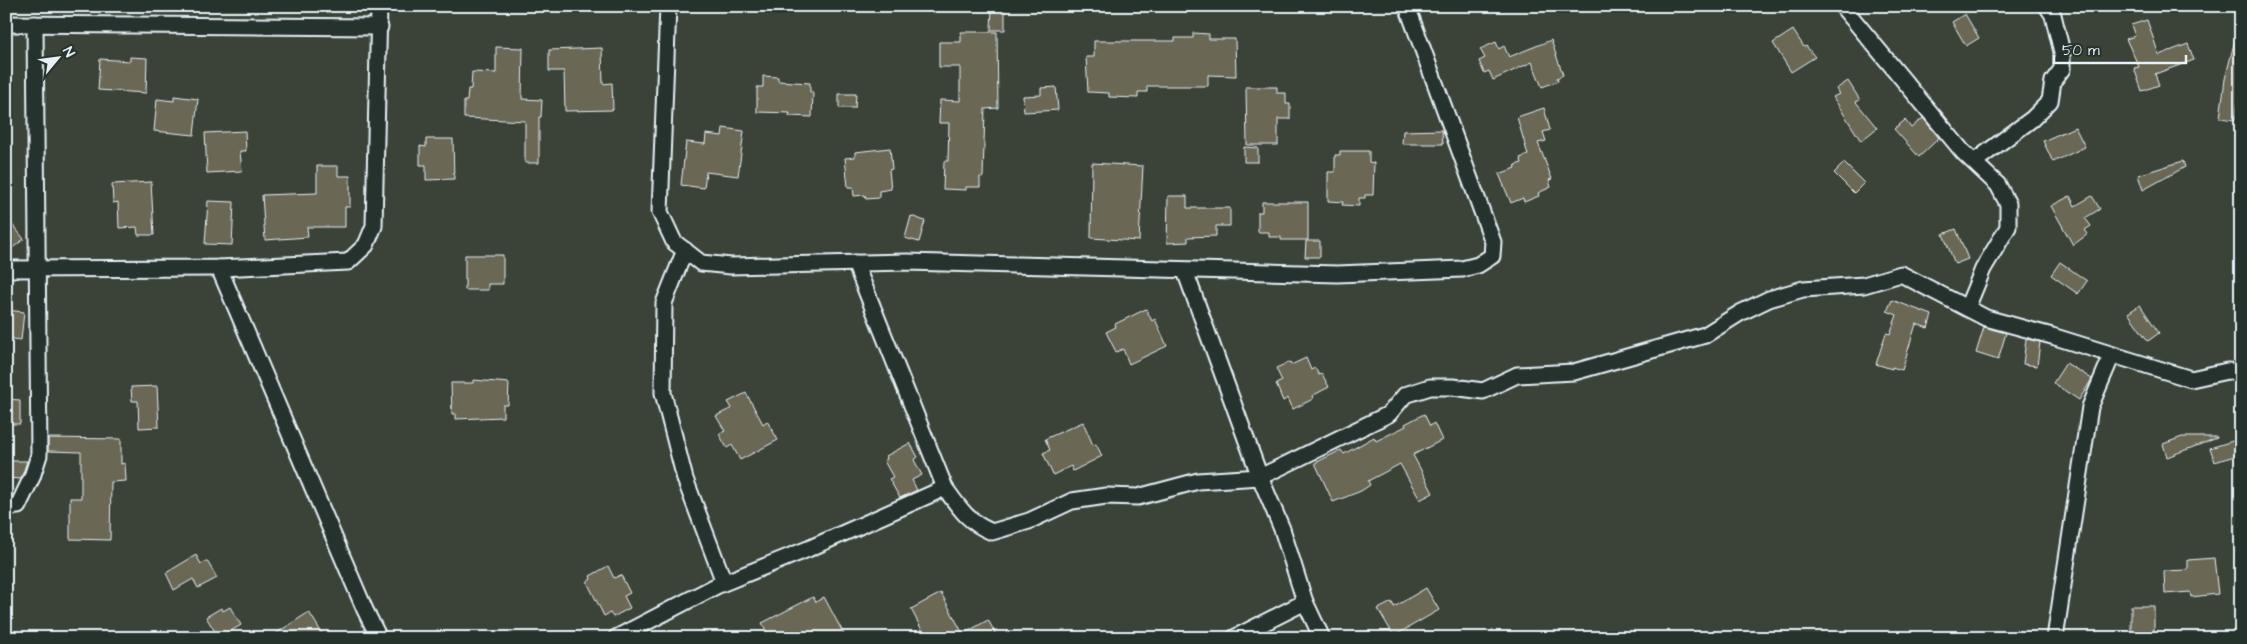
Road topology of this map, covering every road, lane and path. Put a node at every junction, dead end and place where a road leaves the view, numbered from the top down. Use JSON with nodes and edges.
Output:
{"nodes":[{"id":1,"x":379,"y":6,"type":"edge"},
{"id":2,"x":668,"y":6,"type":"edge"},
{"id":3,"x":1407,"y":6,"type":"edge"},
{"id":4,"x":1842,"y":6,"type":"edge"},
{"id":5,"x":2048,"y":6,"type":"edge"},
{"id":6,"x":6,"y":24,"type":"edge"},
{"id":7,"x":35,"y":24,"type":"junction"},
{"id":8,"x":380,"y":27,"type":"junction"},
{"id":9,"x":1974,"y":162,"type":"junction"},
{"id":10,"x":685,"y":250,"type":"junction"},
{"id":11,"x":855,"y":263,"type":"junction"},
{"id":12,"x":219,"y":268,"type":"junction"},
{"id":13,"x":6,"y":269,"type":"edge"},
{"id":14,"x":38,"y":270,"type":"junction"},
{"id":15,"x":1185,"y":271,"type":"junction"},
{"id":16,"x":1967,"y":308,"type":"junction"},
{"id":17,"x":2112,"y":355,"type":"junction"},
{"id":18,"x":2241,"y":372,"type":"edge"},
{"id":19,"x":1260,"y":478,"type":"junction"},
{"id":20,"x":945,"y":488,"type":"junction"},
{"id":21,"x":6,"y":507,"type":"edge"},
{"id":22,"x":724,"y":582,"type":"junction"},
{"id":23,"x":1305,"y":602,"type":"junction"},
{"id":24,"x":380,"y":638,"type":"edge"},
{"id":25,"x":616,"y":638,"type":"edge"},
{"id":26,"x":1234,"y":638,"type":"edge"},
{"id":27,"x":1322,"y":638,"type":"edge"},
{"id":28,"x":2055,"y":638,"type":"edge"}],
"edges":[{"from":1,"to":8,"type":"street"},
{"from":2,"to":10,"type":"street"},
{"from":3,"to":15,"type":"street"},
{"from":4,"to":9,"type":"street"},
{"from":5,"to":9,"type":"street"},
{"from":6,"to":7,"type":"street"},
{"from":7,"to":8,"type":"street"},
{"from":7,"to":14,"type":"street"},
{"from":8,"to":12,"type":"street"},
{"from":9,"to":16,"type":"street"},
{"from":10,"to":11,"type":"street"},
{"from":10,"to":22,"type":"street"},
{"from":11,"to":15,"type":"street"},
{"from":11,"to":20,"type":"street"},
{"from":12,"to":14,"type":"street"},
{"from":12,"to":24,"type":"street"},
{"from":13,"to":14,"type":"street"},
{"from":14,"to":21,"type":"street"},
{"from":15,"to":19,"type":"street"},
{"from":16,"to":17,"type":"street"},
{"from":16,"to":19,"type":"street"},
{"from":17,"to":18,"type":"street"},
{"from":17,"to":28,"type":"street"},
{"from":19,"to":20,"type":"street"},
{"from":19,"to":23,"type":"street"},
{"from":20,"to":22,"type":"street"},
{"from":22,"to":25,"type":"street"},
{"from":23,"to":26,"type":"street"},
{"from":23,"to":27,"type":"street"}]}
